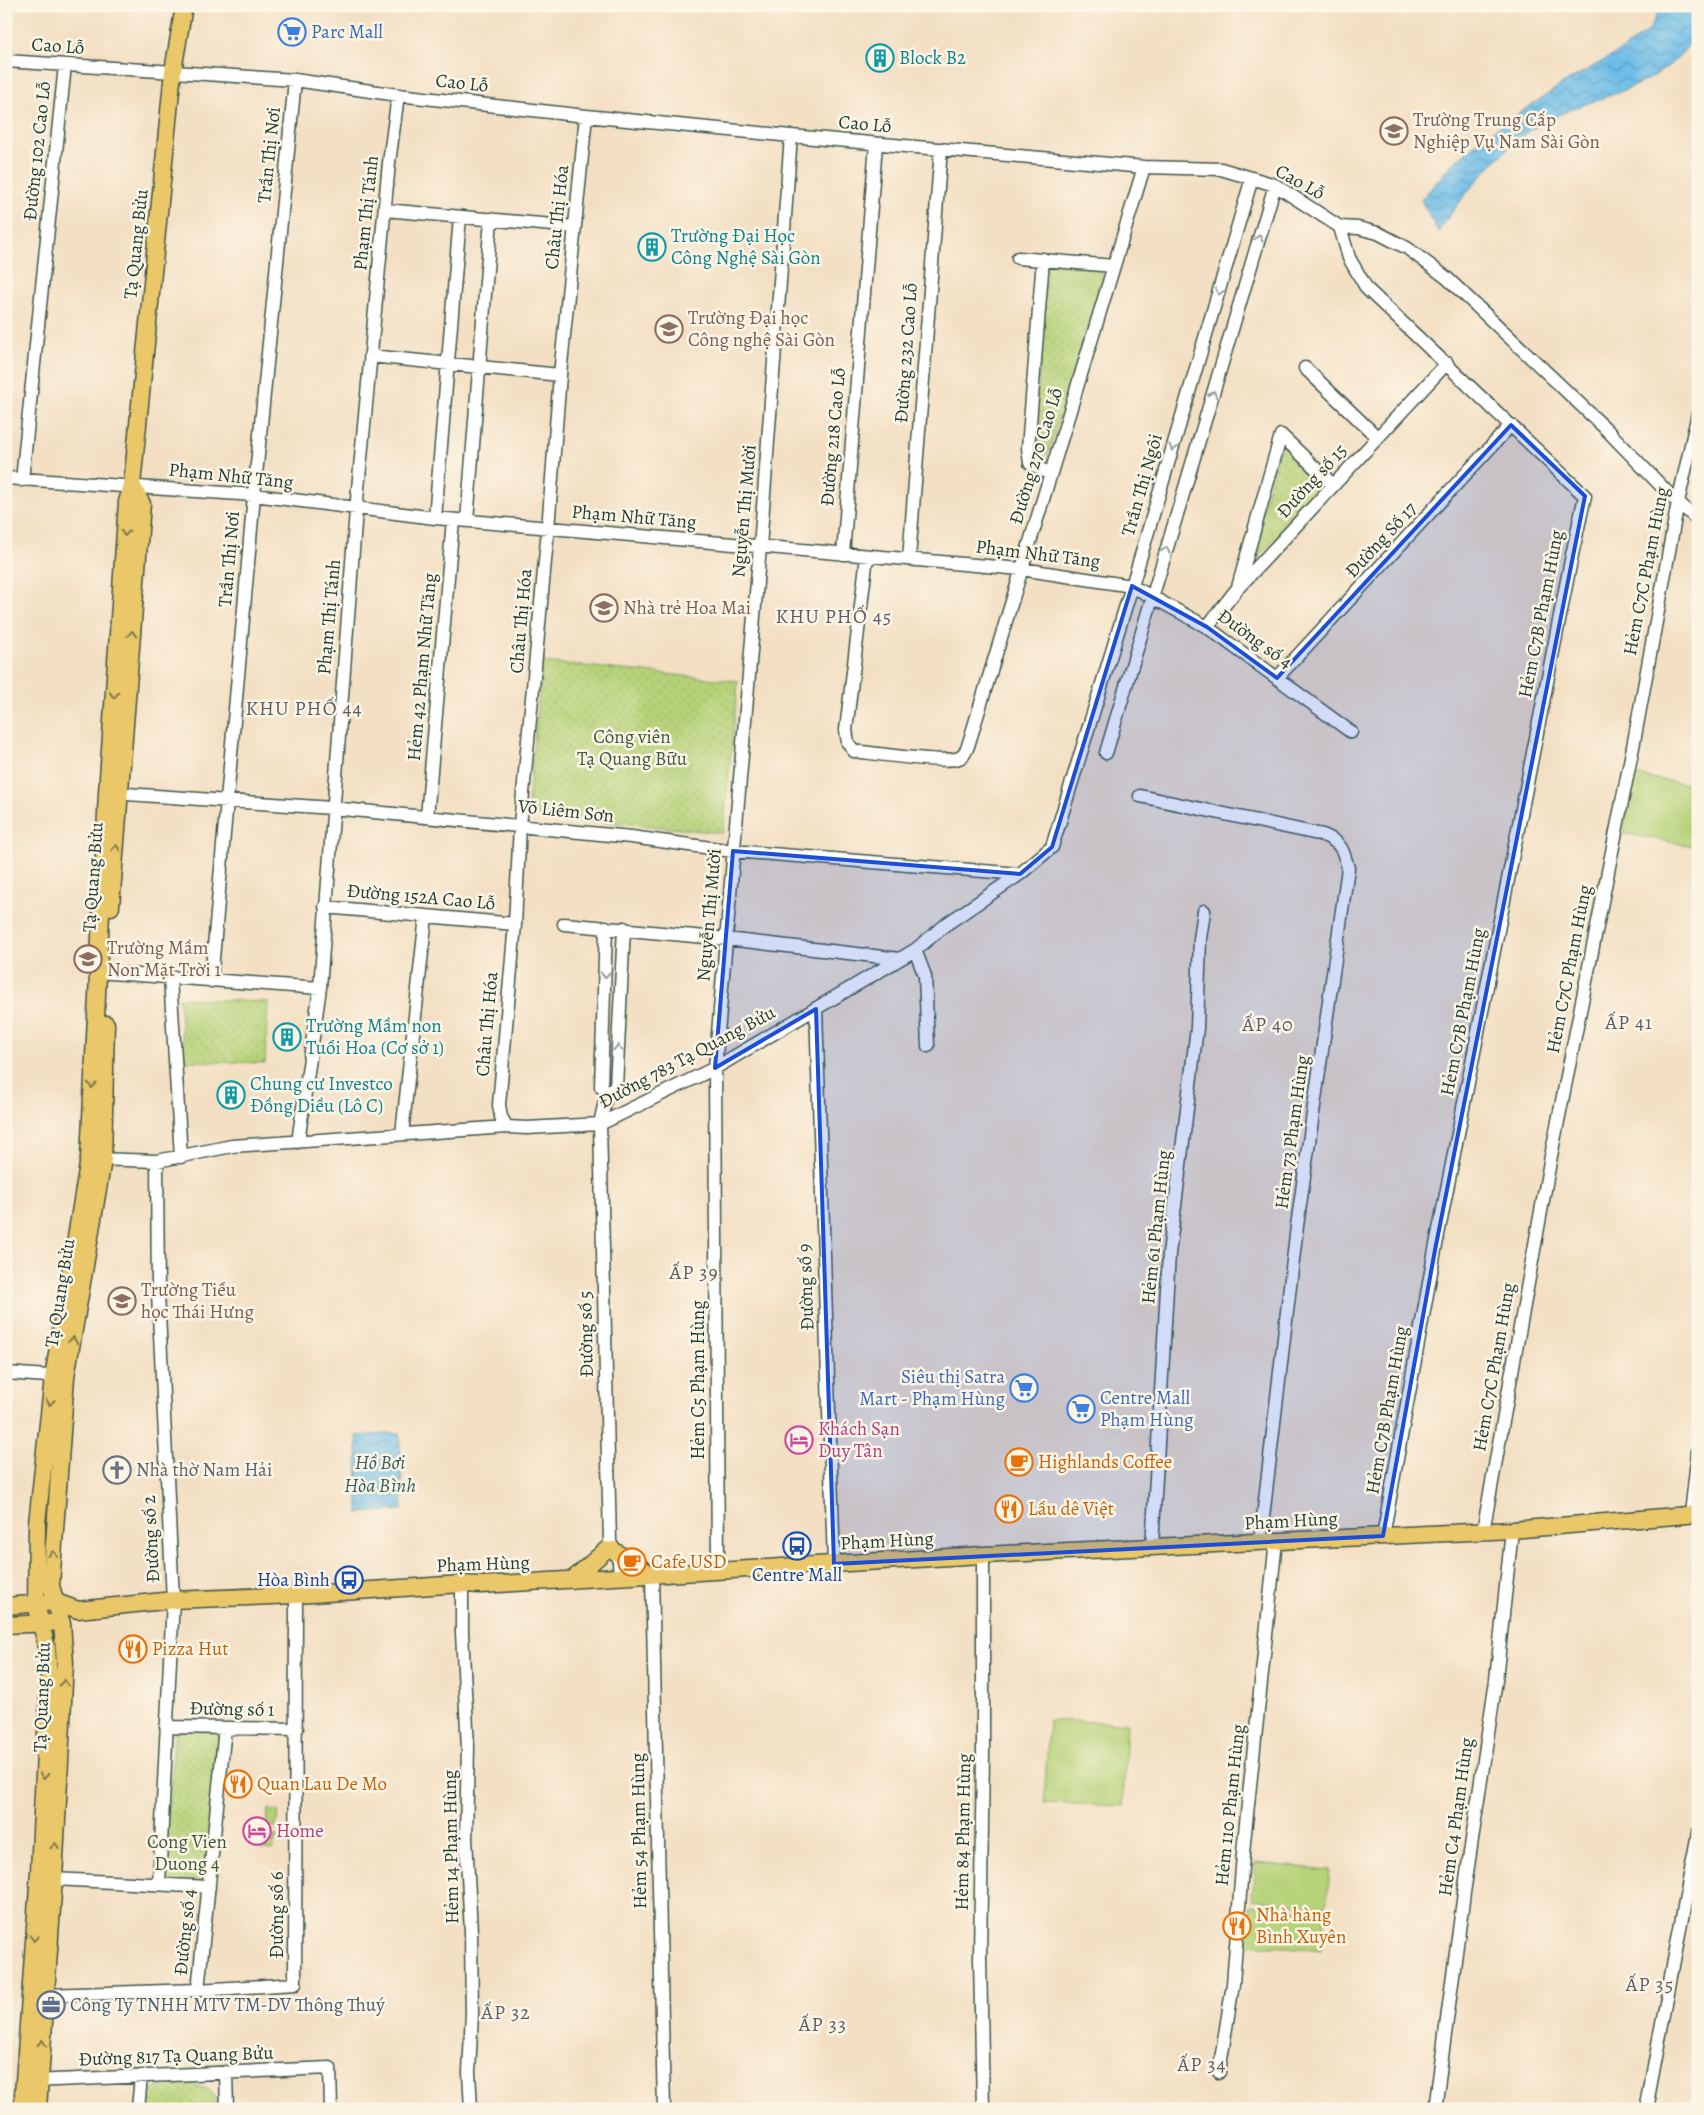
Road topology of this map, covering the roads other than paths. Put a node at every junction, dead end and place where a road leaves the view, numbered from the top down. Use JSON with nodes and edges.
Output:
{"nodes":[{"id":1,"x":184,"y":6,"type":"edge"},
{"id":2,"x":6,"y":61,"type":"edge"},
{"id":3,"x":65,"y":65,"type":"junction"},
{"id":4,"x":173,"y":71,"type":"junction"},
{"id":5,"x":295,"y":80,"type":"junction"},
{"id":6,"x":398,"y":95,"type":"junction"},
{"id":7,"x":586,"y":116,"type":"junction"},
{"id":8,"x":791,"y":136,"type":"junction"},
{"id":9,"x":876,"y":144,"type":"junction"},
{"id":10,"x":941,"y":149,"type":"junction"},
{"id":11,"x":1144,"y":167,"type":"junction"},
{"id":12,"x":1252,"y":178,"type":"junction"},
{"id":13,"x":1275,"y":185,"type":"junction"},
{"id":14,"x":385,"y":210,"type":"junction"},
{"id":15,"x":460,"y":217,"type":"junction"},
{"id":16,"x":490,"y":219,"type":"junction"},
{"id":17,"x":575,"y":227,"type":"junction"},
{"id":18,"x":1340,"y":227,"type":"junction"},
{"id":19,"x":1018,"y":258,"type":"dead end"},
{"id":20,"x":1044,"y":259,"type":"junction"},
{"id":21,"x":1114,"y":266,"type":"junction"},
{"id":22,"x":370,"y":356,"type":"junction"},
{"id":23,"x":1447,"y":363,"type":"junction"},
{"id":24,"x":448,"y":364,"type":"junction"},
{"id":25,"x":479,"y":366,"type":"junction"},
{"id":26,"x":1305,"y":368,"type":"dead end"},
{"id":27,"x":560,"y":375,"type":"junction"},
{"id":28,"x":1698,"y":414,"type":"edge"},
{"id":29,"x":1511,"y":425,"type":"junction"},
{"id":30,"x":1378,"y":438,"type":"junction"},
{"id":31,"x":1050,"y":474,"type":"junction"},
{"id":32,"x":6,"y":478,"type":"edge"},
{"id":33,"x":22,"y":480,"type":"junction"},
{"id":34,"x":132,"y":486,"type":"junction"},
{"id":35,"x":1333,"y":486,"type":"junction"},
{"id":36,"x":254,"y":495,"type":"junction"},
{"id":37,"x":1678,"y":502,"type":"junction"},
{"id":38,"x":356,"y":510,"type":"junction"},
{"id":39,"x":435,"y":518,"type":"junction"},
{"id":40,"x":454,"y":520,"type":"junction"},
{"id":41,"x":1698,"y":520,"type":"edge"},
{"id":42,"x":467,"y":521,"type":"junction"},
{"id":43,"x":548,"y":529,"type":"junction"},
{"id":44,"x":760,"y":547,"type":"junction"},
{"id":45,"x":843,"y":554,"type":"junction"},
{"id":46,"x":866,"y":556,"type":"junction"},
{"id":47,"x":909,"y":559,"type":"junction"},
{"id":48,"x":1021,"y":569,"type":"junction"},
{"id":49,"x":1132,"y":586,"type":"junction"},
{"id":50,"x":1237,"y":589,"type":"junction"},
{"id":51,"x":1152,"y":596,"type":"junction"},
{"id":52,"x":1207,"y":627,"type":"junction"},
{"id":53,"x":1277,"y":678,"type":"junction"},
{"id":54,"x":1351,"y":732,"type":"dead end"},
{"id":55,"x":1106,"y":753,"type":"dead end"},
{"id":56,"x":113,"y":793,"type":"junction"},
{"id":57,"x":1140,"y":796,"type":"dead end"},
{"id":58,"x":227,"y":800,"type":"junction"},
{"id":59,"x":332,"y":808,"type":"junction"},
{"id":60,"x":427,"y":817,"type":"junction"},
{"id":61,"x":520,"y":825,"type":"junction"},
{"id":62,"x":733,"y":851,"type":"junction"},
{"id":63,"x":1020,"y":874,"type":"junction"},
{"id":64,"x":325,"y":907,"type":"junction"},
{"id":65,"x":1204,"y":911,"type":"dead end"},
{"id":66,"x":426,"y":916,"type":"junction"},
{"id":67,"x":515,"y":924,"type":"junction"},
{"id":68,"x":564,"y":924,"type":"dead end"},
{"id":69,"x":606,"y":926,"type":"junction"},
{"id":70,"x":624,"y":928,"type":"junction"},
{"id":71,"x":726,"y":939,"type":"junction"},
{"id":72,"x":915,"y":950,"type":"junction"},
{"id":73,"x":900,"y":959,"type":"junction"},
{"id":74,"x":102,"y":972,"type":"junction"},
{"id":75,"x":170,"y":977,"type":"junction"},
{"id":76,"x":211,"y":981,"type":"junction"},
{"id":77,"x":320,"y":988,"type":"junction"},
{"id":78,"x":816,"y":1009,"type":"junction"},
{"id":79,"x":928,"y":1046,"type":"dead end"},
{"id":80,"x":715,"y":1068,"type":"junction"},
{"id":81,"x":607,"y":1092,"type":"junction"},
{"id":82,"x":600,"y":1124,"type":"junction"},
{"id":83,"x":507,"y":1127,"type":"junction"},
{"id":84,"x":402,"y":1134,"type":"junction"},
{"id":85,"x":298,"y":1142,"type":"junction"},
{"id":86,"x":181,"y":1157,"type":"junction"},
{"id":87,"x":96,"y":1159,"type":"junction"},
{"id":88,"x":157,"y":1161,"type":"junction"},
{"id":89,"x":6,"y":1373,"type":"edge"},
{"id":90,"x":59,"y":1377,"type":"junction"},
{"id":91,"x":1698,"y":1451,"type":"edge"},
{"id":92,"x":1694,"y":1514,"type":"edge"},
{"id":93,"x":1512,"y":1530,"type":"junction"},
{"id":94,"x":1483,"y":1532,"type":"junction"},
{"id":95,"x":1383,"y":1536,"type":"junction"},
{"id":96,"x":1268,"y":1542,"type":"junction"},
{"id":97,"x":610,"y":1547,"type":"junction"},
{"id":98,"x":1152,"y":1547,"type":"junction"},
{"id":99,"x":983,"y":1556,"type":"junction"},
{"id":100,"x":834,"y":1564,"type":"junction"},
{"id":101,"x":718,"y":1571,"type":"junction"},
{"id":102,"x":652,"y":1575,"type":"junction"},
{"id":103,"x":612,"y":1577,"type":"junction"},
{"id":104,"x":572,"y":1580,"type":"junction"},
{"id":105,"x":462,"y":1584,"type":"junction"},
{"id":106,"x":296,"y":1595,"type":"junction"},
{"id":107,"x":173,"y":1600,"type":"junction"},
{"id":108,"x":56,"y":1602,"type":"junction"},
{"id":109,"x":36,"y":1604,"type":"junction"},
{"id":110,"x":6,"y":1606,"type":"edge"},
{"id":111,"x":78,"y":1610,"type":"junction"},
{"id":112,"x":40,"y":1623,"type":"junction"},
{"id":113,"x":62,"y":1624,"type":"junction"},
{"id":114,"x":6,"y":1626,"type":"edge"},
{"id":115,"x":166,"y":1726,"type":"junction"},
{"id":116,"x":226,"y":1728,"type":"junction"},
{"id":117,"x":297,"y":1729,"type":"junction"},
{"id":118,"x":1698,"y":1833,"type":"edge"},
{"id":119,"x":46,"y":1879,"type":"junction"},
{"id":120,"x":159,"y":1884,"type":"junction"},
{"id":121,"x":209,"y":1887,"type":"junction"},
{"id":122,"x":198,"y":1990,"type":"junction"},
{"id":123,"x":45,"y":1995,"type":"junction"},
{"id":124,"x":226,"y":2072,"type":"junction"},
{"id":125,"x":1219,"y":2072,"type":"dead end"},
{"id":126,"x":141,"y":2076,"type":"junction"},
{"id":127,"x":32,"y":2081,"type":"junction"},
{"id":128,"x":22,"y":2109,"type":"edge"},
{"id":129,"x":38,"y":2109,"type":"edge"},
{"id":130,"x":138,"y":2109,"type":"edge"},
{"id":131,"x":227,"y":2109,"type":"edge"},
{"id":132,"x":331,"y":2109,"type":"edge"},
{"id":133,"x":471,"y":2109,"type":"edge"},
{"id":134,"x":664,"y":2109,"type":"edge"},
{"id":135,"x":983,"y":2109,"type":"edge"},
{"id":136,"x":1435,"y":2109,"type":"edge"},
{"id":137,"x":1646,"y":2109,"type":"edge"}],
"edges":[{"from":1,"to":4,"type":"main road","name":"Tạ Quang Bửu"},
{"from":2,"to":3,"type":"street","name":"Cao Lỗ"},
{"from":3,"to":4,"type":"street","name":"Cao Lỗ"},
{"from":3,"to":33,"type":"street","name":"Đường 102 Cao Lỗ"},
{"from":4,"to":5,"type":"street","name":"Cao Lỗ"},
{"from":4,"to":34,"type":"main road","name":"Tạ Quang Bửu"},
{"from":5,"to":6,"type":"street","name":"Cao Lỗ"},
{"from":5,"to":36,"type":"street","name":"Trần Thị Nơi"},
{"from":6,"to":7,"type":"street","name":"Cao Lỗ"},
{"from":6,"to":14,"type":"street","name":"Phạm Thị Tánh"},
{"from":7,"to":8,"type":"street","name":"Cao Lỗ"},
{"from":7,"to":17,"type":"street","name":"Châu Thị Hóa"},
{"from":8,"to":9,"type":"street","name":"Cao Lỗ"},
{"from":8,"to":44,"type":"street","name":"Nguyễn Thị Mười"},
{"from":9,"to":10,"type":"street","name":"Cao Lỗ"},
{"from":9,"to":45,"type":"street","name":"Đường 218 Cao Lỗ"},
{"from":10,"to":11,"type":"street","name":"Cao Lỗ"},
{"from":10,"to":47,"type":"street","name":"Đường 232 Cao Lỗ"},
{"from":11,"to":12,"type":"street","name":"Cao Lỗ"},
{"from":11,"to":21,"type":"street","name":"Đường 270 Cao Lỗ"},
{"from":12,"to":13,"type":"street","name":"Cao Lỗ"},
{"from":12,"to":49,"type":"street","name":"Trần Thị Ngôi","one_way":true},
{"from":13,"to":18,"type":"street","name":"Cao Lỗ"},
{"from":51,"to":13,"type":"street","one_way":true},
{"from":14,"to":15,"type":"street"},
{"from":14,"to":22,"type":"street","name":"Phạm Thị Tánh"},
{"from":15,"to":16,"type":"street"},
{"from":15,"to":24,"type":"street"},
{"from":16,"to":17,"type":"street"},
{"from":16,"to":25,"type":"street"},
{"from":17,"to":27,"type":"street","name":"Châu Thị Hóa"},
{"from":18,"to":23,"type":"street"},
{"from":18,"to":37,"type":"street"},
{"from":19,"to":20,"type":"street"},
{"from":20,"to":21,"type":"street"},
{"from":20,"to":31,"type":"street"},
{"from":21,"to":31,"type":"street","name":"Đường 270 Cao Lỗ"},
{"from":22,"to":24,"type":"street"},
{"from":22,"to":38,"type":"street","name":"Phạm Thị Tánh"},
{"from":23,"to":29,"type":"street"},
{"from":23,"to":30,"type":"street","name":"Đường số 15"},
{"from":24,"to":25,"type":"street"},
{"from":24,"to":39,"type":"street"},
{"from":25,"to":27,"type":"street"},
{"from":25,"to":42,"type":"street"},
{"from":26,"to":30,"type":"street"},
{"from":27,"to":43,"type":"street","name":"Châu Thị Hóa"},
{"from":28,"to":37,"type":"street","name":"Hẻm C7C Phạm Hùng"},
{"from":29,"to":53,"type":"street","name":"Đường Số 17"},
{"from":29,"to":95,"type":"street","name":"Hẻm C7B Phạm Hùng"},
{"from":30,"to":35,"type":"street","name":"Đường số 15"},
{"from":31,"to":48,"type":"street","name":"Đường 270 Cao Lỗ"},
{"from":32,"to":33,"type":"street","name":"Phạm Nhữ Tăng"},
{"from":33,"to":34,"type":"street","name":"Phạm Nhữ Tăng"},
{"from":34,"to":36,"type":"street","name":"Phạm Nhữ Tăng"},
{"from":34,"to":56,"type":"main road","name":"Tạ Quang Bửu"},
{"from":35,"to":50,"type":"street","name":"Đường số 15"},
{"from":35,"to":50,"type":"street"},
{"from":36,"to":38,"type":"street","name":"Phạm Nhữ Tăng"},
{"from":36,"to":58,"type":"street","name":"Trần Thị Nơi"},
{"from":37,"to":41,"type":"street"},
{"from":37,"to":94,"type":"street","name":"Hẻm C7C Phạm Hùng"},
{"from":38,"to":39,"type":"street","name":"Phạm Nhữ Tăng"},
{"from":38,"to":59,"type":"street","name":"Phạm Thị Tánh"},
{"from":39,"to":40,"type":"street","name":"Phạm Nhữ Tăng"},
{"from":40,"to":42,"type":"street","name":"Phạm Nhữ Tăng"},
{"from":40,"to":60,"type":"street","name":"Hẻm 42 Phạm Nhữ Tăng"},
{"from":42,"to":43,"type":"street","name":"Phạm Nhữ Tăng"},
{"from":43,"to":44,"type":"street","name":"Phạm Nhữ Tăng"},
{"from":43,"to":61,"type":"street","name":"Châu Thị Hóa"},
{"from":44,"to":45,"type":"street","name":"Phạm Nhữ Tăng"},
{"from":44,"to":62,"type":"street","name":"Nguyễn Thị Mười"},
{"from":45,"to":46,"type":"street","name":"Phạm Nhữ Tăng"},
{"from":46,"to":47,"type":"street","name":"Phạm Nhữ Tăng"},
{"from":46,"to":48,"type":"street","name":"Đường 270 Cao Lỗ"},
{"from":47,"to":48,"type":"street","name":"Phạm Nhữ Tăng"},
{"from":48,"to":49,"type":"street","name":"Phạm Nhữ Tăng"},
{"from":49,"to":51,"type":"street","name":"Đường số 4"},
{"from":49,"to":63,"type":"street","name":"Trần Thị Ngôi"},
{"from":50,"to":52,"type":"street","name":"Đường số 15"},
{"from":51,"to":52,"type":"street","name":"Đường số 4"},
{"from":51,"to":55,"type":"street"},
{"from":52,"to":53,"type":"street","name":"Đường số 4"},
{"from":53,"to":54,"type":"street","name":"Đường số 4"},
{"from":56,"to":58,"type":"street","name":"Võ Liêm Sơn"},
{"from":56,"to":74,"type":"main road","name":"Tạ Quang Bửu"},
{"from":57,"to":96,"type":"street","name":"Hẻm 73 Phạm Hùng"},
{"from":58,"to":59,"type":"street","name":"Võ Liêm Sơn"},
{"from":58,"to":76,"type":"street","name":"Trần Thị Nơi"},
{"from":59,"to":60,"type":"street","name":"Võ Liêm Sơn"},
{"from":59,"to":64,"type":"street","name":"Phạm Thị Tánh"},
{"from":60,"to":61,"type":"street","name":"Võ Liêm Sơn"},
{"from":61,"to":62,"type":"street","name":"Võ Liêm Sơn"},
{"from":61,"to":67,"type":"street","name":"Châu Thị Hóa"},
{"from":62,"to":63,"type":"street","name":"Võ Liêm Sơn"},
{"from":62,"to":71,"type":"street","name":"Nguyễn Thị Mười"},
{"from":63,"to":72,"type":"street","name":"Đường 783 Tạ Quang Bửu"},
{"from":64,"to":66,"type":"street","name":"Đường 152A Cao Lỗ"},
{"from":64,"to":77,"type":"street","name":"Phạm Thị Tánh"},
{"from":65,"to":98,"type":"street","name":"Hẻm 61 Phạm Hùng"},
{"from":66,"to":67,"type":"street","name":"Đường 152A Cao Lỗ"},
{"from":66,"to":84,"type":"street"},
{"from":67,"to":83,"type":"street","name":"Châu Thị Hóa"},
{"from":68,"to":69,"type":"street"},
{"from":69,"to":70,"type":"street"},
{"from":69,"to":81,"type":"street","one_way":true},
{"from":70,"to":71,"type":"street"},
{"from":81,"to":70,"type":"street","one_way":true},
{"from":71,"to":73,"type":"street"},
{"from":71,"to":80,"type":"street","name":"Nguyễn Thị Mười"},
{"from":72,"to":73,"type":"street","name":"Đường 783 Tạ Quang Bửu"},
{"from":72,"to":79,"type":"street"},
{"from":73,"to":78,"type":"street","name":"Đường 783 Tạ Quang Bửu"},
{"from":74,"to":75,"type":"street"},
{"from":74,"to":87,"type":"main road","name":"Tạ Quang Bửu"},
{"from":75,"to":76,"type":"street"},
{"from":75,"to":86,"type":"street"},
{"from":76,"to":77,"type":"street"},
{"from":77,"to":85,"type":"street","name":"Phạm Thị Tánh"},
{"from":78,"to":80,"type":"street","name":"Đường 783 Tạ Quang Bửu"},
{"from":78,"to":100,"type":"street","name":"Đường số 9"},
{"from":80,"to":82,"type":"street","name":"Đường 783 Tạ Quang Bửu"},
{"from":80,"to":101,"type":"street","name":"Hẻm C5 Phạm Hùng"},
{"from":81,"to":82,"type":"street","name":"Đường số 5"},
{"from":82,"to":83,"type":"street","name":"Đường 783 Tạ Quang Bửu"},
{"from":82,"to":97,"type":"street","name":"Đường số 5"},
{"from":83,"to":84,"type":"street","name":"Đường 783 Tạ Quang Bửu"},
{"from":84,"to":85,"type":"street","name":"Đường 783 Tạ Quang Bửu"},
{"from":85,"to":86,"type":"street","name":"Đường 783 Tạ Quang Bửu"},
{"from":86,"to":88,"type":"street","name":"Đường 783 Tạ Quang Bửu"},
{"from":87,"to":88,"type":"street","name":"Đường 783 Tạ Quang Bửu"},
{"from":87,"to":90,"type":"main road","name":"Tạ Quang Bửu"},
{"from":88,"to":107,"type":"street","name":"Đường số 2"},
{"from":89,"to":90,"type":"street"},
{"from":108,"to":90,"type":"main road","name":"Tạ Quang Bửu","one_way":true},
{"from":90,"to":109,"type":"main road","name":"Tạ Quang Bửu","one_way":true},
{"from":91,"to":92,"type":"street"},
{"from":92,"to":93,"type":"main road","name":"Phạm Hùng"},
{"from":93,"to":94,"type":"main road","name":"Phạm Hùng"},
{"from":93,"to":136,"type":"street","name":"Hẻm C4 Phạm Hùng"},
{"from":94,"to":95,"type":"main road","name":"Phạm Hùng"},
{"from":95,"to":96,"type":"main road","name":"Phạm Hùng"},
{"from":96,"to":98,"type":"main road","name":"Phạm Hùng"},
{"from":96,"to":125,"type":"street","name":"Hẻm 110 Phạm Hùng"},
{"from":97,"to":102,"type":"main road"},
{"from":97,"to":103,"type":"street","name":"Đường số 5"},
{"from":97,"to":104,"type":"main road"},
{"from":98,"to":99,"type":"main road","name":"Phạm Hùng"},
{"from":99,"to":100,"type":"main road","name":"Phạm Hùng"},
{"from":99,"to":135,"type":"street","name":"Hẻm 84 Phạm Hùng"},
{"from":100,"to":101,"type":"main road","name":"Phạm Hùng"},
{"from":101,"to":102,"type":"main road","name":"Phạm Hùng"},
{"from":102,"to":103,"type":"main road","name":"Phạm Hùng"},
{"from":102,"to":134,"type":"street","name":"Hẻm 54 Phạm Hùng"},
{"from":103,"to":104,"type":"main road","name":"Phạm Hùng"},
{"from":104,"to":105,"type":"main road","name":"Phạm Hùng"},
{"from":105,"to":106,"type":"main road","name":"Phạm Hùng"},
{"from":105,"to":133,"type":"street","name":"Hẻm 14 Phạm Hùng"},
{"from":106,"to":107,"type":"main road","name":"Phạm Hùng"},
{"from":106,"to":117,"type":"street","name":"Đường số 6"},
{"from":107,"to":111,"type":"main road","name":"Phạm Hùng"},
{"from":107,"to":115,"type":"street","name":"Đường số 2"},
{"from":108,"to":109,"type":"main road"},
{"from":108,"to":111,"type":"main road","name":"Phạm Hùng"},
{"from":108,"to":113,"type":"main road","name":"Tạ Quang Bửu"},
{"from":109,"to":110,"type":"main road"},
{"from":109,"to":112,"type":"main road","name":"Tạ Quang Bửu"},
{"from":111,"to":113,"type":"main road"},
{"from":112,"to":113,"type":"main road"},
{"from":112,"to":114,"type":"main road"},
{"from":112,"to":119,"type":"main road","name":"Tạ Quang Bửu","one_way":true},
{"from":119,"to":113,"type":"main road","name":"Tạ Quang Bửu","one_way":true},
{"from":115,"to":116,"type":"street","name":"Đường số 1"},
{"from":115,"to":120,"type":"street","name":"Đường số 2"},
{"from":116,"to":117,"type":"street","name":"Đường số 1"},
{"from":116,"to":121,"type":"street","name":"Đường số 4"},
{"from":117,"to":122,"type":"street","name":"Đường số 6"},
{"from":118,"to":137,"type":"street"},
{"from":119,"to":120,"type":"street"},
{"from":119,"to":123,"type":"main road","name":"Tạ Quang Bửu"},
{"from":119,"to":127,"type":"main road","name":"Tạ Quang Bửu","one_way":true},
{"from":120,"to":121,"type":"street"},
{"from":121,"to":122,"type":"street","name":"Đường số 4"},
{"from":122,"to":123,"type":"street","name":"Đường số 6"},
{"from":127,"to":123,"type":"main road","name":"Tạ Quang Bửu","one_way":true},
{"from":124,"to":126,"type":"street","name":"Đường 817 Tạ Quang Bửu"},
{"from":124,"to":131,"type":"street"},
{"from":124,"to":132,"type":"street","name":"Đường 817 Tạ Quang Bửu"},
{"from":126,"to":127,"type":"street","name":"Đường 817 Tạ Quang Bửu"},
{"from":126,"to":130,"type":"street"},
{"from":127,"to":128,"type":"main road","name":"Tạ Quang Bửu"},
{"from":127,"to":129,"type":"main road","name":"Tạ Quang Bửu"}]}
